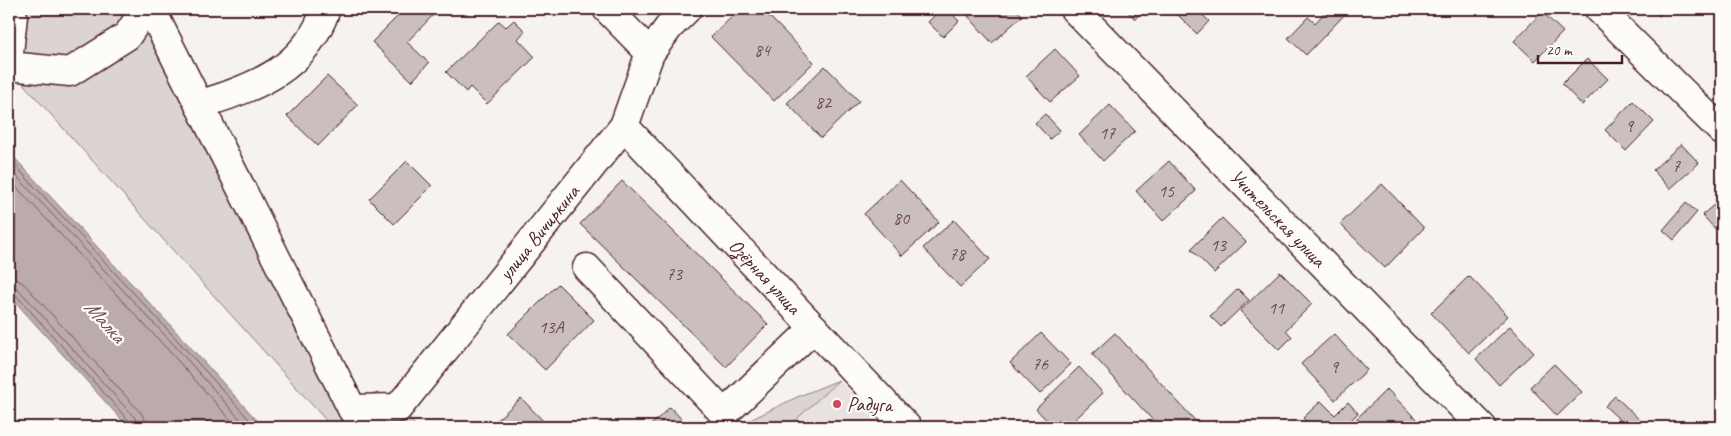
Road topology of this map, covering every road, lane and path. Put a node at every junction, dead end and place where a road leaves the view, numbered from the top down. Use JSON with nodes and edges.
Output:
{"nodes":[{"id":1,"x":9,"y":9,"type":"edge"},
{"id":2,"x":145,"y":9,"type":"edge"},
{"id":3,"x":151,"y":9,"type":"edge"},
{"id":4,"x":326,"y":9,"type":"edge"},
{"id":5,"x":607,"y":9,"type":"edge"},
{"id":6,"x":687,"y":9,"type":"edge"},
{"id":7,"x":1074,"y":9,"type":"edge"},
{"id":8,"x":1599,"y":9,"type":"edge"},
{"id":9,"x":9,"y":53,"type":"edge"},
{"id":10,"x":650,"y":53,"type":"junction"},
{"id":11,"x":9,"y":66,"type":"edge"},
{"id":12,"x":199,"y":104,"type":"junction"},
{"id":13,"x":624,"y":126,"type":"junction"},
{"id":14,"x":1722,"y":131,"type":"edge"},
{"id":15,"x":587,"y":268,"type":"dead end"},
{"id":16,"x":814,"y":328,"type":"junction"},
{"id":17,"x":351,"y":418,"type":"edge"},
{"id":18,"x":907,"y":427,"type":"edge"},
{"id":19,"x":1482,"y":427,"type":"edge"}],
"edges":[{"from":1,"to":9,"type":"street"},
{"from":2,"to":11,"type":"street"},
{"from":3,"to":12,"type":"street"},
{"from":4,"to":12,"type":"street"},
{"from":5,"to":10,"type":"street"},
{"from":6,"to":10,"type":"street","name":"улица Вичиркина"},
{"from":7,"to":19,"type":"street","name":"Учительская улица"},
{"from":8,"to":14,"type":"street"},
{"from":10,"to":13,"type":"street","name":"улица Вичиркина"},
{"from":12,"to":17,"type":"street"},
{"from":13,"to":16,"type":"street","name":"Озёрная улица"},
{"from":13,"to":17,"type":"street","name":"улица Вичиркина"},
{"from":15,"to":16,"type":"street"},
{"from":16,"to":18,"type":"street","name":"Озёрная улица"}]}
